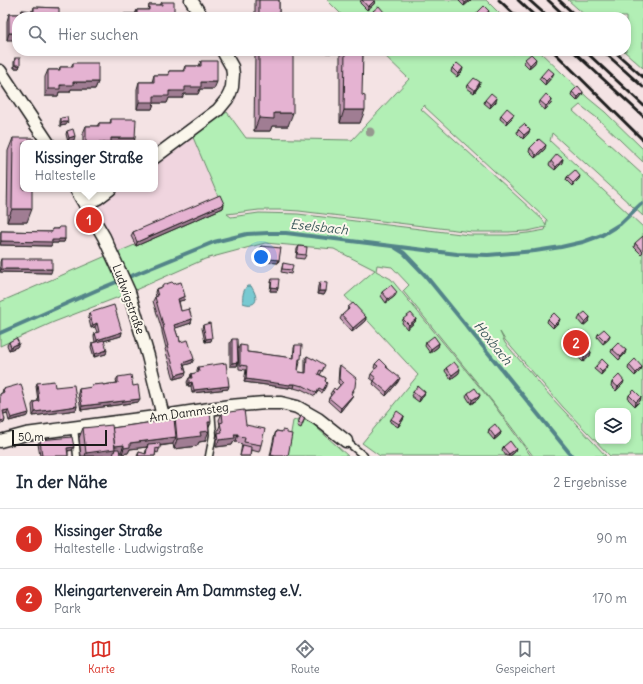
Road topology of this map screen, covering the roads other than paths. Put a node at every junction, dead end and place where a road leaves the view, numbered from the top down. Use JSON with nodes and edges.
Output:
{"nodes":[{"id":1,"x":194,"y":1,"type":"edge"},
{"id":2,"x":200,"y":12,"type":"edge"},
{"id":3,"x":226,"y":56,"type":"edge"},
{"id":4,"x":0,"y":71,"type":"edge"},
{"id":5,"x":46,"y":140,"type":"edge"},
{"id":6,"x":158,"y":155,"type":"edge"},
{"id":7,"x":78,"y":192,"type":"edge"},
{"id":8,"x":106,"y":192,"type":"edge"},
{"id":9,"x":86,"y":204,"type":"junction"},
{"id":10,"x":211,"y":409,"type":"junction"},
{"id":11,"x":163,"y":416,"type":"junction"},
{"id":12,"x":74,"y":427,"type":"junction"},
{"id":13,"x":0,"y":441,"type":"edge"},
{"id":14,"x":346,"y":441,"type":"joint"},
{"id":15,"x":76,"y":456,"type":"edge"},
{"id":16,"x":209,"y":456,"type":"edge"},
{"id":17,"x":364,"y":456,"type":"edge"}],
"edges":[{"from":1,"to":2,"type":"street"},
{"from":3,"to":6,"type":"street"},
{"from":4,"to":5,"type":"street"},
{"from":7,"to":9,"type":"street","name":"Ludwigstraße"},
{"from":8,"to":9,"type":"street"},
{"from":9,"to":11,"type":"street","name":"Ludwigstraße"},
{"from":10,"to":11,"type":"street","name":"Am Dammsteg"},
{"from":10,"to":14,"type":"street","name":"Am Dammsteg"},
{"from":10,"to":16,"type":"lane"},
{"from":11,"to":12,"type":"street","name":"Am Dammsteg"},
{"from":12,"to":13,"type":"street","name":"Am Dammsteg"},
{"from":12,"to":15,"type":"lane"},
{"from":14,"to":17,"type":"lane","name":"Am Dammsteg"}]}
